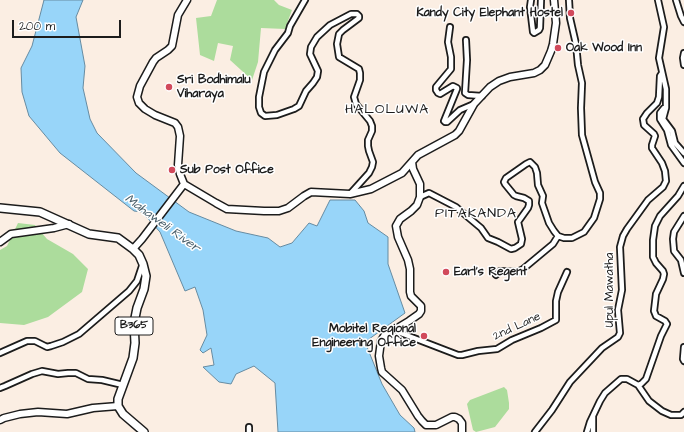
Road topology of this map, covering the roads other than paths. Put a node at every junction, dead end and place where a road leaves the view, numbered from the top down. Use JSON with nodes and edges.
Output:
{"nodes":[{"id":1,"x":187,"y":0,"type":"edge"},
{"id":2,"x":305,"y":0,"type":"edge"},
{"id":3,"x":531,"y":0,"type":"edge"},
{"id":4,"x":541,"y":0,"type":"edge"},
{"id":5,"x":554,"y":0,"type":"edge"},
{"id":6,"x":569,"y":0,"type":"edge"},
{"id":7,"x":658,"y":0,"type":"edge"},
{"id":8,"x":676,"y":0,"type":"edge"},
{"id":9,"x":684,"y":22,"type":"edge"},
{"id":10,"x":450,"y":27,"type":"dead end"},
{"id":11,"x":466,"y":40,"type":"dead end"},
{"id":12,"x":684,"y":53,"type":"edge"},
{"id":13,"x":684,"y":65,"type":"edge"},
{"id":14,"x":662,"y":73,"type":"junction"},
{"id":15,"x":482,"y":96,"type":"junction"},
{"id":16,"x":474,"y":104,"type":"junction"},
{"id":17,"x":666,"y":108,"type":"junction"},
{"id":18,"x":684,"y":153,"type":"edge"},
{"id":19,"x":412,"y":162,"type":"junction"},
{"id":20,"x":684,"y":163,"type":"edge"},
{"id":21,"x":184,"y":184,"type":"junction"},
{"id":22,"x":684,"y":186,"type":"edge"},
{"id":23,"x":350,"y":194,"type":"junction"},
{"id":24,"x":420,"y":197,"type":"junction"},
{"id":25,"x":0,"y":208,"type":"edge"},
{"id":26,"x":684,"y":216,"type":"edge"},
{"id":27,"x":69,"y":224,"type":"junction"},
{"id":28,"x":558,"y":236,"type":"junction"},
{"id":29,"x":0,"y":242,"type":"edge"},
{"id":30,"x":133,"y":249,"type":"junction"},
{"id":31,"x":143,"y":264,"type":"junction"},
{"id":32,"x":567,"y":272,"type":"dead end"},
{"id":33,"x":684,"y":273,"type":"edge"},
{"id":34,"x":496,"y":275,"type":"dead end"},
{"id":35,"x":394,"y":330,"type":"junction"},
{"id":36,"x":684,"y":347,"type":"edge"},
{"id":37,"x":0,"y":353,"type":"edge"},
{"id":38,"x":684,"y":361,"type":"edge"},
{"id":39,"x":123,"y":385,"type":"junction"},
{"id":40,"x":638,"y":385,"type":"junction"},
{"id":41,"x":0,"y":388,"type":"edge"},
{"id":42,"x":118,"y":406,"type":"junction"},
{"id":43,"x":684,"y":412,"type":"edge"},
{"id":44,"x":593,"y":414,"type":"junction"},
{"id":45,"x":0,"y":420,"type":"edge"},
{"id":46,"x":144,"y":432,"type":"edge"},
{"id":47,"x":462,"y":432,"type":"edge"},
{"id":48,"x":535,"y":432,"type":"edge"},
{"id":49,"x":587,"y":432,"type":"edge"},
{"id":50,"x":593,"y":432,"type":"edge"}],
"edges":[{"from":1,"to":21,"type":"street"},
{"from":2,"to":23,"type":"street"},
{"from":3,"to":4,"type":"street"},
{"from":5,"to":15,"type":"street"},
{"from":6,"to":28,"type":"street"},
{"from":7,"to":14,"type":"street"},
{"from":8,"to":9,"type":"street"},
{"from":10,"to":16,"type":"street"},
{"from":11,"to":15,"type":"street"},
{"from":12,"to":13,"type":"street"},
{"from":14,"to":17,"type":"street"},
{"from":14,"to":48,"type":"street","name":"Upul Mawatha"},
{"from":15,"to":16,"type":"street"},
{"from":16,"to":19,"type":"street"},
{"from":17,"to":18,"type":"street"},
{"from":17,"to":20,"type":"street"},
{"from":19,"to":23,"type":"street"},
{"from":19,"to":24,"type":"street"},
{"from":21,"to":23,"type":"street"},
{"from":21,"to":30,"type":"street"},
{"from":22,"to":40,"type":"street"},
{"from":24,"to":28,"type":"street"},
{"from":24,"to":35,"type":"street"},
{"from":25,"to":27,"type":"main road","number":"B365"},
{"from":26,"to":33,"type":"street"},
{"from":27,"to":29,"type":"street"},
{"from":27,"to":30,"type":"main road","number":"B365"},
{"from":28,"to":34,"type":"street"},
{"from":30,"to":31,"type":"main road","number":"B365"},
{"from":31,"to":37,"type":"street"},
{"from":31,"to":39,"type":"main road","number":"B365"},
{"from":32,"to":35,"type":"street","name":"2nd Lane"},
{"from":35,"to":47,"type":"street"},
{"from":36,"to":38,"type":"street"},
{"from":39,"to":41,"type":"street"},
{"from":39,"to":42,"type":"main road","number":"B365"},
{"from":40,"to":43,"type":"street"},
{"from":40,"to":44,"type":"street"},
{"from":42,"to":45,"type":"street"},
{"from":42,"to":46,"type":"main road"},
{"from":44,"to":49,"type":"street"},
{"from":44,"to":50,"type":"street"}]}
